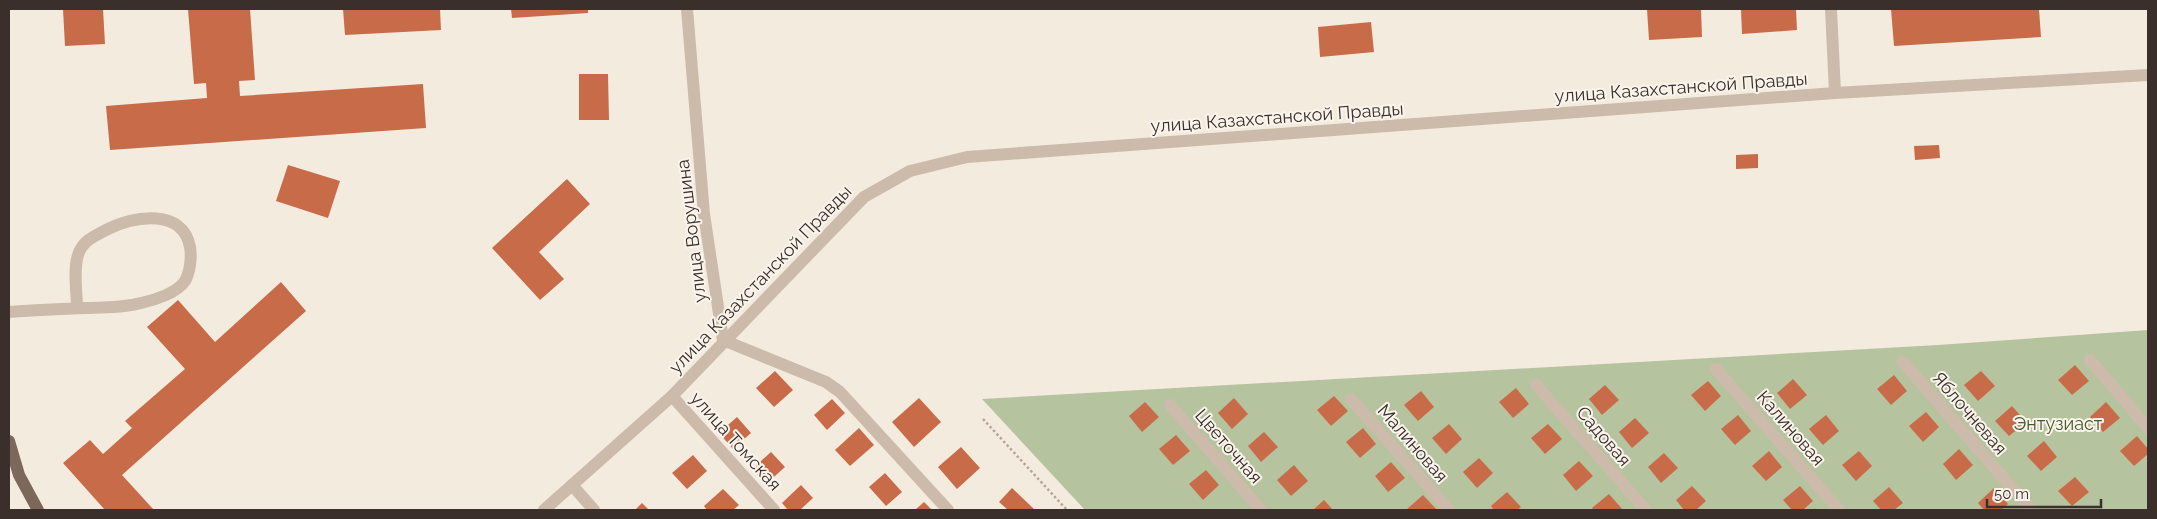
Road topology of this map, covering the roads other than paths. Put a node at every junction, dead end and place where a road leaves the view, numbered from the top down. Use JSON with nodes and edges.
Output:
{"nodes":[{"id":1,"x":687,"y":9,"type":"edge"},
{"id":2,"x":1831,"y":9,"type":"edge"},
{"id":3,"x":2148,"y":75,"type":"edge"},
{"id":4,"x":1835,"y":93,"type":"junction"},
{"id":5,"x":77,"y":308,"type":"junction"},
{"id":6,"x":9,"y":312,"type":"edge"},
{"id":7,"x":723,"y":340,"type":"junction"},
{"id":8,"x":2090,"y":360,"type":"dead end"},
{"id":9,"x":1903,"y":362,"type":"dead end"},
{"id":10,"x":1716,"y":369,"type":"dead end"},
{"id":11,"x":1536,"y":385,"type":"dead end"},
{"id":12,"x":672,"y":396,"type":"junction"},
{"id":13,"x":1351,"y":399,"type":"dead end"},
{"id":14,"x":1170,"y":405,"type":"dead end"},
{"id":15,"x":2148,"y":428,"type":"edge"},
{"id":16,"x":9,"y":441,"type":"edge"},
{"id":17,"x":572,"y":485,"type":"junction"},
{"id":18,"x":38,"y":510,"type":"edge"},
{"id":19,"x":544,"y":510,"type":"edge"},
{"id":20,"x":594,"y":510,"type":"edge"},
{"id":21,"x":774,"y":510,"type":"edge"},
{"id":22,"x":948,"y":510,"type":"edge"},
{"id":23,"x":1261,"y":510,"type":"edge"},
{"id":24,"x":1448,"y":510,"type":"edge"},
{"id":25,"x":1646,"y":510,"type":"edge"},
{"id":26,"x":1839,"y":510,"type":"edge"},
{"id":27,"x":2031,"y":510,"type":"edge"}],
"edges":[{"from":1,"to":7,"type":"street","name":"улица Ворушина"},
{"from":2,"to":4,"type":"street"},
{"from":3,"to":4,"type":"street","name":"улица Казахстанской Правды"},
{"from":4,"to":7,"type":"street","name":"улица Казахстанской Правды"},
{"from":5,"to":5,"type":"street"},
{"from":5,"to":6,"type":"street"},
{"from":7,"to":12,"type":"street","name":"улица Казахстанской Правды"},
{"from":7,"to":22,"type":"street"},
{"from":8,"to":15,"type":"street"},
{"from":9,"to":27,"type":"street","name":"Яблочневая"},
{"from":10,"to":26,"type":"street","name":"Калиновая"},
{"from":11,"to":25,"type":"street","name":"Садовая"},
{"from":12,"to":17,"type":"street","name":"улица Казахстанской Правды"},
{"from":12,"to":21,"type":"street","name":"улица Томская"},
{"from":13,"to":24,"type":"street","name":"Малиновая"},
{"from":14,"to":23,"type":"street","name":"Цветочная"},
{"from":16,"to":18,"type":"main road"},
{"from":17,"to":19,"type":"street","name":"улица Казахстанской Правды"},
{"from":17,"to":20,"type":"street"}]}
